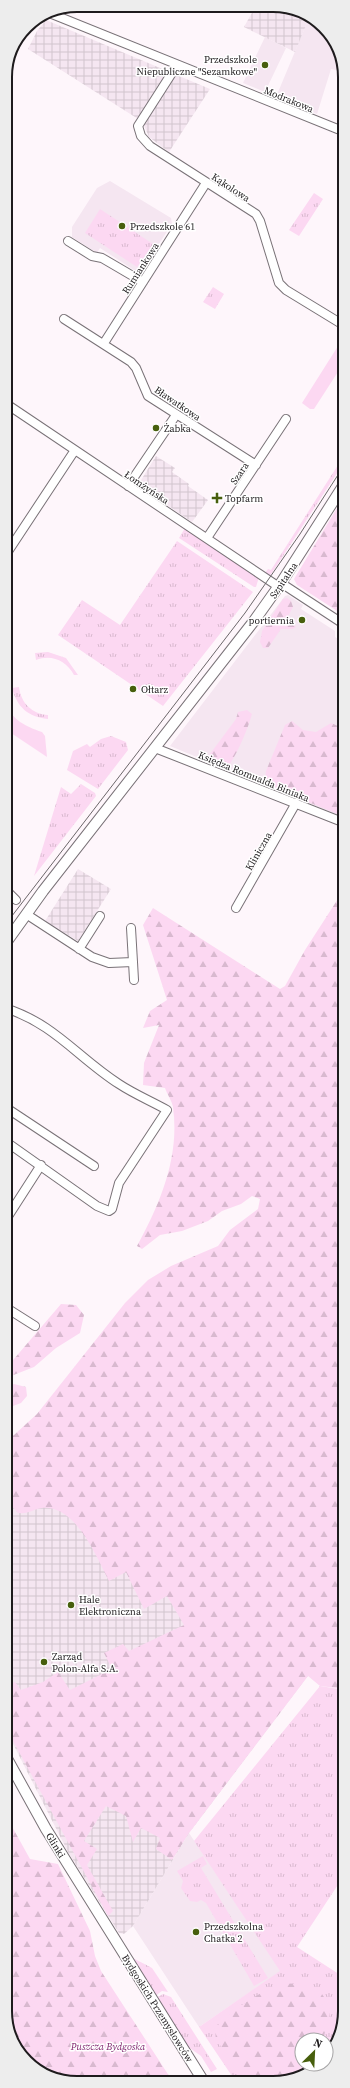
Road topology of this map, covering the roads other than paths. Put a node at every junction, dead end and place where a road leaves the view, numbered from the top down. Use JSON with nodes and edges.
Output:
{"nodes":[{"id":1,"x":56,"y":16,"type":"edge"},
{"id":2,"x":177,"y":65,"type":"junction"},
{"id":3,"x":338,"y":129,"type":"edge"},
{"id":4,"x":206,"y":183,"type":"junction"},
{"id":5,"x":68,"y":241,"type":"dead end"},
{"id":6,"x":143,"y":282,"type":"junction"},
{"id":7,"x":64,"y":319,"type":"dead end"},
{"id":8,"x":338,"y":322,"type":"edge"},
{"id":9,"x":104,"y":343,"type":"junction"},
{"id":10,"x":12,"y":408,"type":"edge"},
{"id":11,"x":176,"y":415,"type":"junction"},
{"id":12,"x":286,"y":419,"type":"dead end"},
{"id":13,"x":75,"y":450,"type":"junction"},
{"id":14,"x":256,"y":465,"type":"junction"},
{"id":15,"x":128,"y":486,"type":"junction"},
{"id":16,"x":338,"y":494,"type":"edge"},
{"id":17,"x":207,"y":538,"type":"junction"},
{"id":18,"x":12,"y":545,"type":"edge"},
{"id":19,"x":280,"y":585,"type":"junction"},
{"id":20,"x":338,"y":621,"type":"edge"},
{"id":21,"x":156,"y":748,"type":"junction"},
{"id":22,"x":296,"y":803,"type":"junction"},
{"id":23,"x":338,"y":820,"type":"edge"},
{"id":24,"x":12,"y":896,"type":"edge"},
{"id":25,"x":16,"y":900,"type":"dead end"},
{"id":26,"x":236,"y":908,"type":"dead end"},
{"id":27,"x":26,"y":914,"type":"junction"},
{"id":28,"x":100,"y":916,"type":"dead end"},
{"id":29,"x":131,"y":928,"type":"dead end"},
{"id":30,"x":12,"y":934,"type":"edge"},
{"id":31,"x":79,"y":949,"type":"junction"},
{"id":32,"x":133,"y":962,"type":"junction"},
{"id":33,"x":134,"y":980,"type":"dead end"},
{"id":34,"x":12,"y":1010,"type":"edge"},
{"id":35,"x":12,"y":1112,"type":"edge"},
{"id":36,"x":12,"y":1146,"type":"edge"},
{"id":37,"x":41,"y":1165,"type":"junction"},
{"id":38,"x":94,"y":1166,"type":"dead end"},
{"id":39,"x":12,"y":1210,"type":"edge"},
{"id":40,"x":12,"y":1311,"type":"edge"},
{"id":41,"x":35,"y":1326,"type":"dead end"},
{"id":42,"x":12,"y":1768,"type":"edge"},
{"id":43,"x":111,"y":1934,"type":"joint"},
{"id":44,"x":200,"y":2076,"type":"edge"}],
"edges":[{"from":1,"to":2,"type":"street","name":"Modrakowa"},
{"from":2,"to":3,"type":"street","name":"Modrakowa"},
{"from":2,"to":4,"type":"street","name":"Kąkolowa"},
{"from":4,"to":6,"type":"street","name":"Rumiankowa"},
{"from":4,"to":8,"type":"street","name":"Kąkolowa"},
{"from":5,"to":6,"type":"street"},
{"from":6,"to":9,"type":"street","name":"Rumiankowa"},
{"from":7,"to":9,"type":"street","name":"Bławatkowa"},
{"from":9,"to":11,"type":"street","name":"Bławatkowa"},
{"from":10,"to":13,"type":"street","name":"Łomżyńska"},
{"from":11,"to":14,"type":"street","name":"Bławatkowa"},
{"from":11,"to":15,"type":"street"},
{"from":12,"to":14,"type":"street","name":"Szara"},
{"from":13,"to":15,"type":"street","name":"Łomżyńska"},
{"from":13,"to":18,"type":"street"},
{"from":14,"to":17,"type":"street","name":"Szara"},
{"from":15,"to":17,"type":"street","name":"Łomżyńska"},
{"from":16,"to":19,"type":"street","name":"Szpitalna"},
{"from":17,"to":19,"type":"street","name":"Łomżyńska"},
{"from":19,"to":20,"type":"street","name":"Łomżyńska"},
{"from":19,"to":21,"type":"street","name":"Szpitalna"},
{"from":21,"to":22,"type":"street","name":"Księdza Romualda Biniaka"},
{"from":21,"to":27,"type":"street","name":"Szpitalna"},
{"from":22,"to":23,"type":"street","name":"Księdza Romualda Biniaka"},
{"from":22,"to":26,"type":"street","name":"Kliniczna"},
{"from":24,"to":25,"type":"street"},
{"from":27,"to":30,"type":"street","name":"Szpitalna"},
{"from":27,"to":31,"type":"street"},
{"from":28,"to":31,"type":"street"},
{"from":29,"to":32,"type":"street"},
{"from":31,"to":32,"type":"street"},
{"from":32,"to":33,"type":"street"},
{"from":34,"to":37,"type":"street"},
{"from":35,"to":38,"type":"street"},
{"from":36,"to":37,"type":"street"},
{"from":37,"to":39,"type":"street"},
{"from":40,"to":41,"type":"street"},
{"from":42,"to":43,"type":"street","name":"Glinki"},
{"from":43,"to":44,"type":"street","name":"Bydgoskich Przemysłowców"}]}
